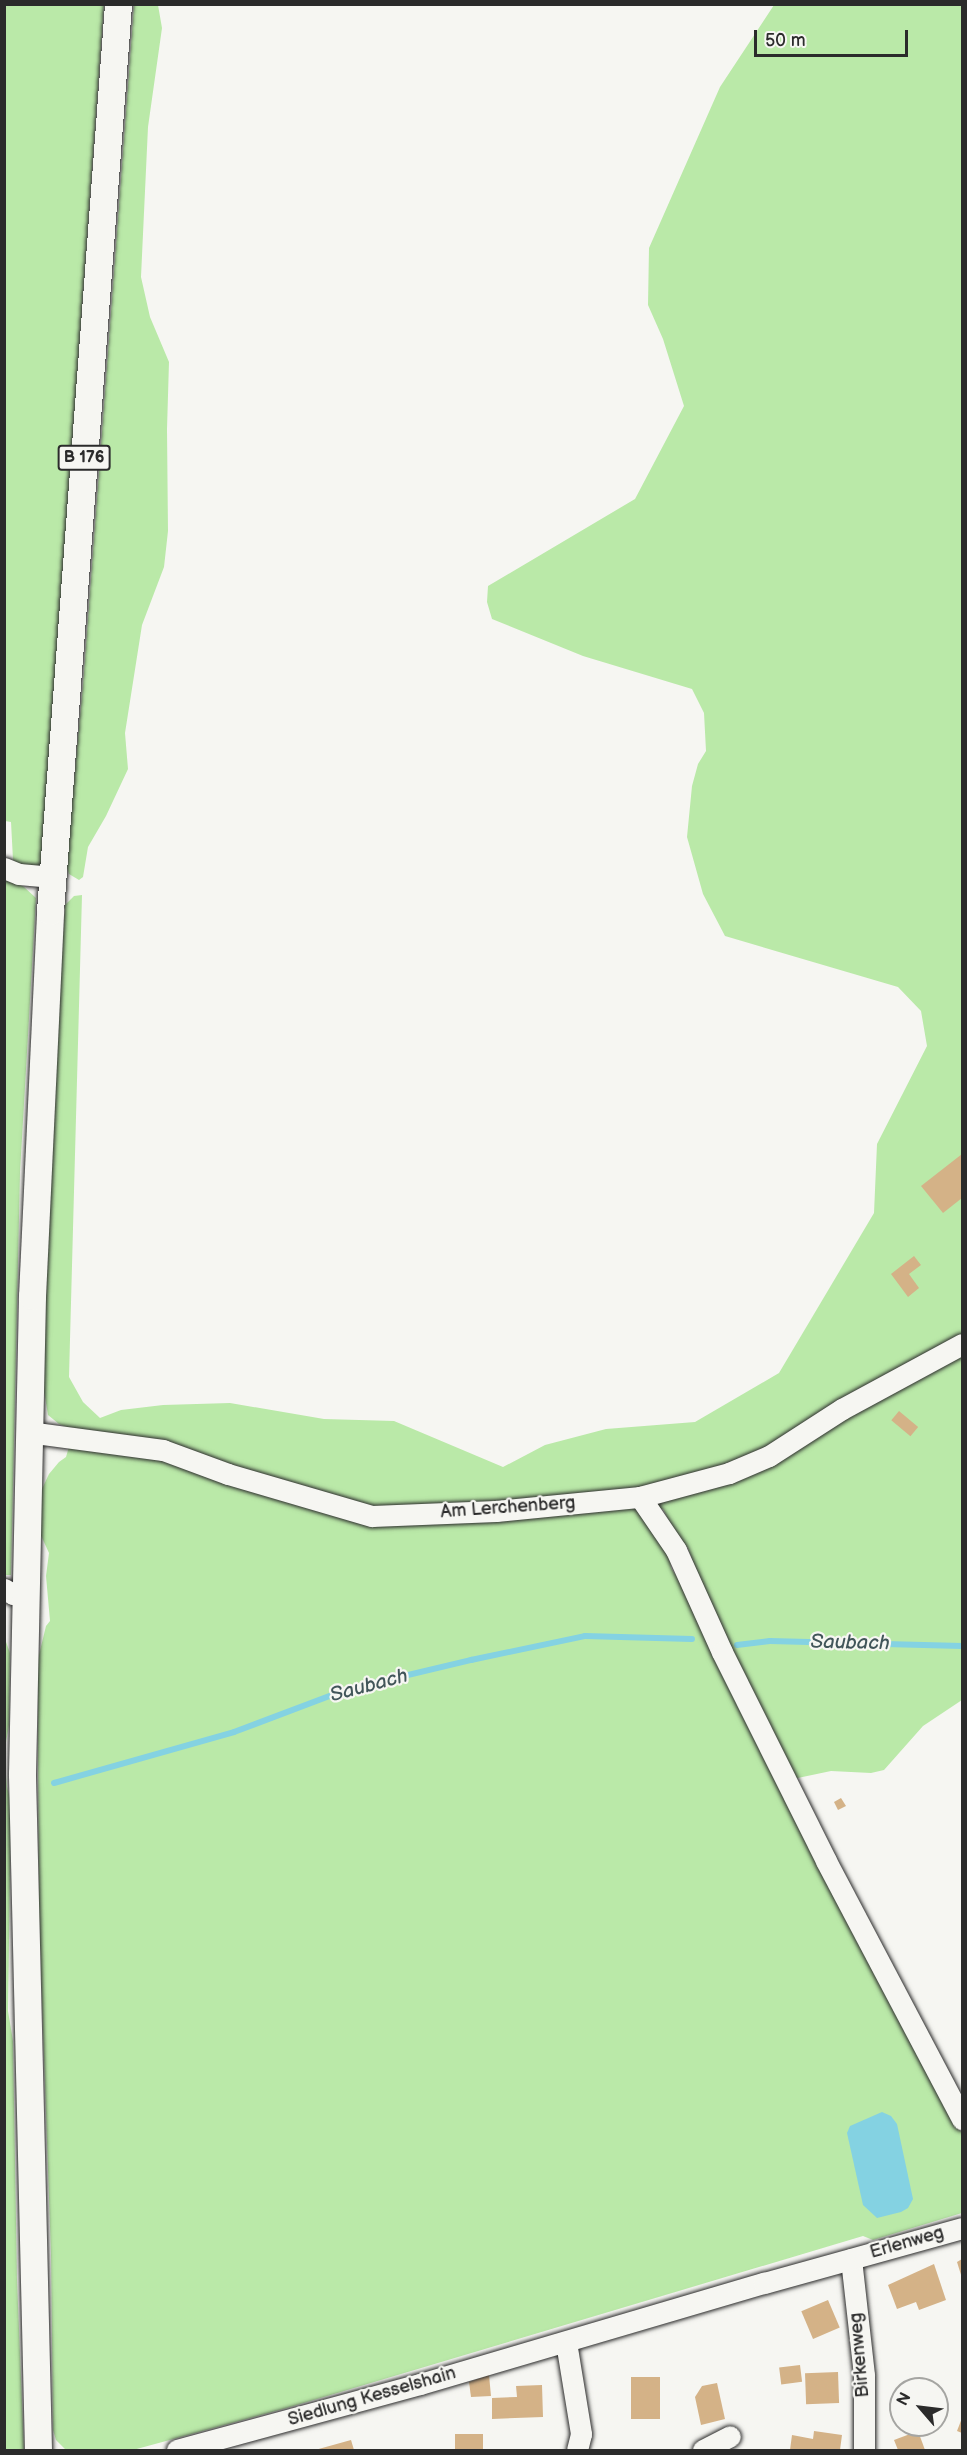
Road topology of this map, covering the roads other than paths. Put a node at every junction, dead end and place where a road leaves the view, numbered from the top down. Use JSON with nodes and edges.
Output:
{"nodes":[{"id":1,"x":118,"y":4,"type":"edge"},
{"id":2,"x":4,"y":868,"type":"edge"},
{"id":3,"x":53,"y":877,"type":"junction"},
{"id":4,"x":963,"y":1344,"type":"edge"},
{"id":5,"x":28,"y":1432,"type":"junction"},
{"id":6,"x":640,"y":1497,"type":"junction"},
{"id":7,"x":14,"y":1592,"type":"edge"},
{"id":8,"x":963,"y":2119,"type":"edge"},
{"id":9,"x":963,"y":2228,"type":"edge"},
{"id":10,"x":851,"y":2259,"type":"junction"},
{"id":11,"x":566,"y":2342,"type":"junction"},
{"id":12,"x":730,"y":2436,"type":"dead end"},
{"id":13,"x":582,"y":2450,"type":"edge"},
{"id":14,"x":38,"y":2451,"type":"edge"},
{"id":15,"x":177,"y":2451,"type":"edge"},
{"id":16,"x":703,"y":2451,"type":"edge"},
{"id":17,"x":864,"y":2451,"type":"edge"}],
"edges":[{"from":1,"to":3,"type":"main road","number":"B 176"},
{"from":2,"to":3,"type":"street"},
{"from":3,"to":5,"type":"main road","number":"B 176"},
{"from":4,"to":6,"type":"street","name":"Am Lerchenberg"},
{"from":5,"to":6,"type":"street","name":"Am Lerchenberg"},
{"from":5,"to":7,"type":"main road","number":"B 176"},
{"from":6,"to":8,"type":"street"},
{"from":7,"to":14,"type":"main road","number":"B 176"},
{"from":9,"to":10,"type":"street","name":"Erlenweg"},
{"from":10,"to":11,"type":"street","name":"Siedlung Kesselshain"},
{"from":10,"to":17,"type":"street","name":"Birkenweg"},
{"from":11,"to":13,"type":"street"},
{"from":11,"to":15,"type":"street","name":"Siedlung Kesselshain"},
{"from":12,"to":16,"type":"street"}]}
